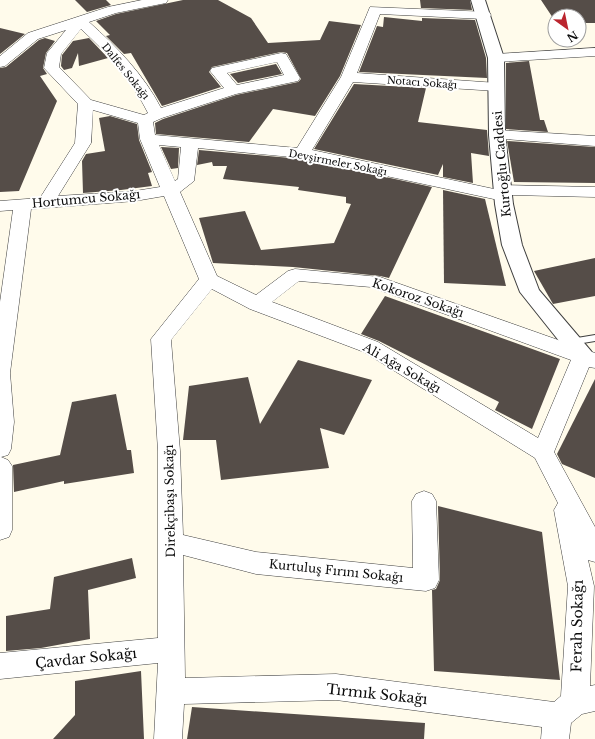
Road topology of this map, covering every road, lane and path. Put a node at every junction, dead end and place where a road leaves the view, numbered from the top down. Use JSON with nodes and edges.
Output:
{"nodes":[{"id":1,"x":161,"y":0,"type":"edge"},
{"id":2,"x":128,"y":3,"type":"edge"},
{"id":3,"x":481,"y":8,"type":"edge"},
{"id":4,"x":80,"y":21,"type":"junction"},
{"id":5,"x":595,"y":52,"type":"edge"},
{"id":6,"x":496,"y":58,"type":"junction"},
{"id":7,"x":0,"y":63,"type":"edge"},
{"id":8,"x":348,"y":77,"type":"junction"},
{"id":9,"x":496,"y":88,"type":"junction"},
{"id":10,"x":233,"y":90,"type":"dead end"},
{"id":11,"x":86,"y":103,"type":"junction"},
{"id":12,"x":151,"y":118,"type":"junction"},
{"id":13,"x":497,"y":135,"type":"junction"},
{"id":14,"x":148,"y":139,"type":"junction"},
{"id":15,"x":595,"y":141,"type":"edge"},
{"id":16,"x":190,"y":143,"type":"junction"},
{"id":17,"x":302,"y":153,"type":"junction"},
{"id":18,"x":171,"y":190,"type":"junction"},
{"id":19,"x":595,"y":192,"type":"edge"},
{"id":20,"x":502,"y":193,"type":"junction"},
{"id":21,"x":45,"y":203,"type":"junction"},
{"id":22,"x":23,"y":205,"type":"junction"},
{"id":23,"x":0,"y":206,"type":"edge"},
{"id":24,"x":209,"y":280,"type":"junction"},
{"id":25,"x":257,"y":304,"type":"junction"},
{"id":26,"x":4,"y":325,"type":"edge"},
{"id":27,"x":595,"y":338,"type":"edge"},
{"id":28,"x":583,"y":353,"type":"edge"},
{"id":29,"x":0,"y":373,"type":"edge"},
{"id":30,"x":0,"y":449,"type":"edge"},
{"id":31,"x":543,"y":452,"type":"junction"},
{"id":32,"x":0,"y":466,"type":"edge"},
{"id":33,"x":560,"y":482,"type":"junction"},
{"id":34,"x":424,"y":501,"type":"dead end"},
{"id":35,"x":0,"y":530,"type":"edge"},
{"id":36,"x":171,"y":542,"type":"junction"},
{"id":37,"x":595,"y":552,"type":"edge"},
{"id":38,"x":172,"y":649,"type":"junction"},
{"id":39,"x":0,"y":666,"type":"edge"},
{"id":40,"x":171,"y":691,"type":"junction"},
{"id":41,"x":571,"y":714,"type":"edge"},
{"id":42,"x":168,"y":739,"type":"edge"}],
"edges":[{"from":1,"to":2,"type":"street"},
{"from":2,"to":4,"type":"street"},
{"from":3,"to":6,"type":"street","name":"Kurtoğlu Caddesi"},
{"from":3,"to":8,"type":"street"},
{"from":4,"to":7,"type":"street"},
{"from":4,"to":11,"type":"street"},
{"from":4,"to":12,"type":"street","name":"Dalfes Sokağı"},
{"from":5,"to":6,"type":"street"},
{"from":6,"to":9,"type":"street","name":"Kurtoğlu Caddesi"},
{"from":8,"to":9,"type":"street","name":"Notacı Sokağı"},
{"from":8,"to":17,"type":"street"},
{"from":9,"to":13,"type":"street","name":"Kurtoğlu Caddesi"},
{"from":10,"to":12,"type":"street"},
{"from":11,"to":12,"type":"street"},
{"from":11,"to":21,"type":"street"},
{"from":12,"to":14,"type":"street","name":"Dalfes Sokağı"},
{"from":13,"to":15,"type":"street"},
{"from":13,"to":20,"type":"street","name":"Kurtoğlu Caddesi"},
{"from":14,"to":16,"type":"street","name":"Devşirmeler Sokağı"},
{"from":14,"to":18,"type":"street","name":"Dalfes Sokağı"},
{"from":16,"to":17,"type":"street","name":"Devşirmeler Sokağı"},
{"from":16,"to":18,"type":"street"},
{"from":17,"to":20,"type":"street","name":"Devşirmeler Sokağı"},
{"from":18,"to":21,"type":"street","name":"Hortumcu Sokağı"},
{"from":18,"to":24,"type":"street","name":"Dalfes Sokağı"},
{"from":19,"to":20,"type":"street","name":"Devşirmeler Sokağı"},
{"from":20,"to":28,"type":"street","name":"Kurtoğlu Caddesi"},
{"from":21,"to":22,"type":"street","name":"Hortumcu Sokağı"},
{"from":22,"to":23,"type":"street","name":"Hortumcu Sokağı"},
{"from":22,"to":26,"type":"street"},
{"from":24,"to":25,"type":"street","name":"Ali Ağa Sokağı"},
{"from":24,"to":36,"type":"street","name":"Direkçibaşı Sokağı"},
{"from":25,"to":28,"type":"street","name":"Kokoroz Sokağı"},
{"from":25,"to":31,"type":"street","name":"Ali Ağa Sokağı"},
{"from":26,"to":29,"type":"street"},
{"from":27,"to":28,"type":"lane"},
{"from":28,"to":31,"type":"street"},
{"from":29,"to":30,"type":"street"},
{"from":31,"to":33,"type":"street"},
{"from":32,"to":35,"type":"street"},
{"from":33,"to":37,"type":"street"},
{"from":33,"to":41,"type":"street","name":"Ferah Sokağı"},
{"from":34,"to":36,"type":"street","name":"Kurtuluş Fırını Sokağı"},
{"from":36,"to":38,"type":"street","name":"Direkçibaşı Sokağı"},
{"from":38,"to":39,"type":"street","name":"Çavdar Sokağı"},
{"from":38,"to":40,"type":"street","name":"Direkçibaşı Sokağı"},
{"from":40,"to":41,"type":"street","name":"Tırmık Sokağı"},
{"from":40,"to":42,"type":"street","name":"Direkçibaşı Sokağı"}]}
